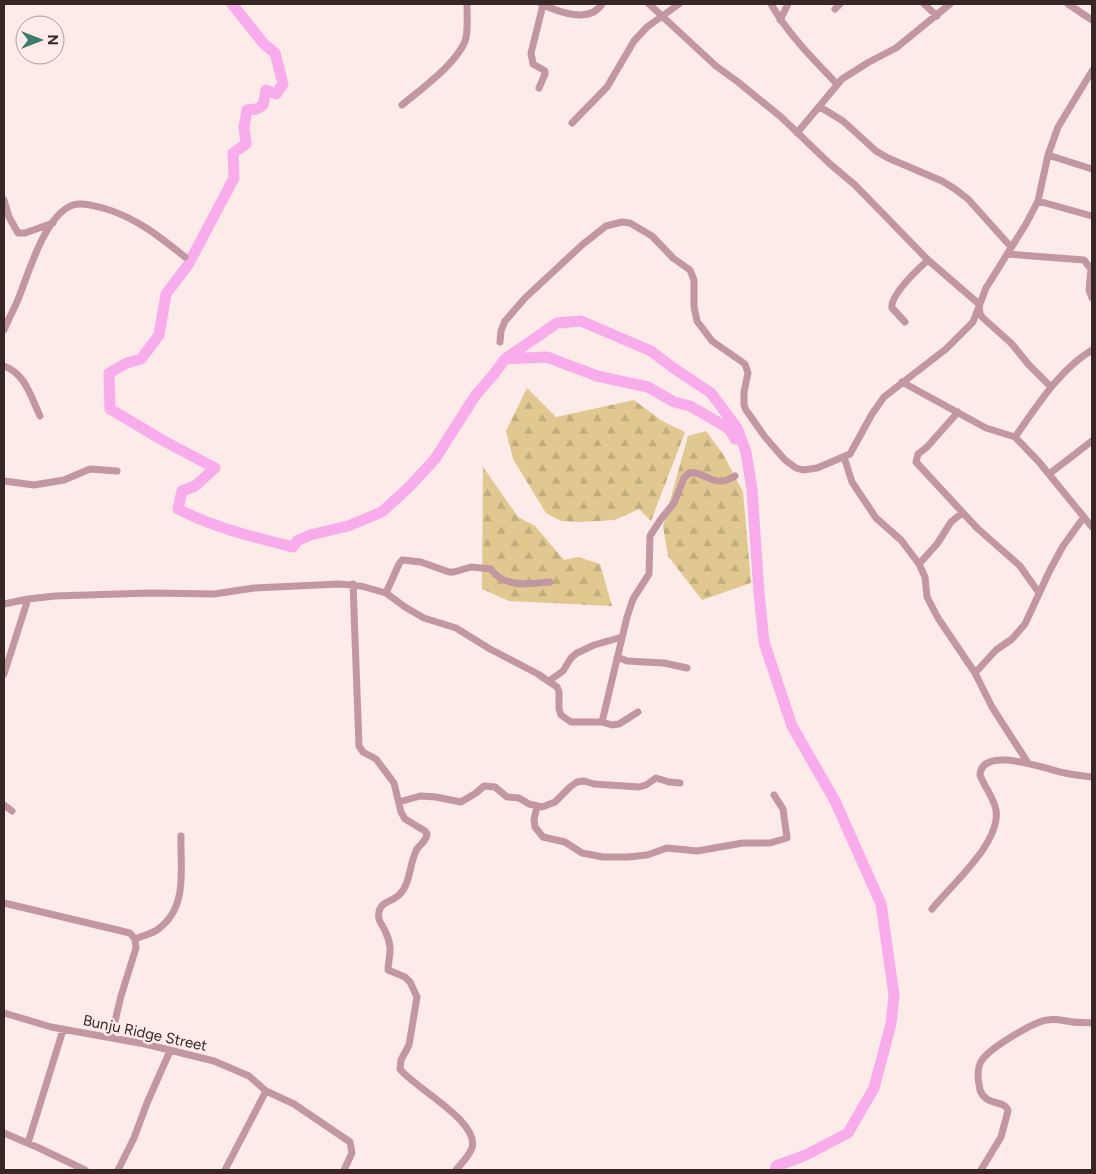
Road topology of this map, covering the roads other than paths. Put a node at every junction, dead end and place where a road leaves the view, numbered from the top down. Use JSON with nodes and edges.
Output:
{"nodes":[{"id":1,"x":467,"y":4,"type":"edge"},
{"id":2,"x":542,"y":4,"type":"edge"},
{"id":3,"x":602,"y":4,"type":"edge"},
{"id":4,"x":649,"y":4,"type":"edge"},
{"id":5,"x":679,"y":4,"type":"edge"},
{"id":6,"x":771,"y":4,"type":"edge"},
{"id":7,"x":788,"y":4,"type":"edge"},
{"id":8,"x":924,"y":4,"type":"edge"},
{"id":9,"x":950,"y":4,"type":"edge"},
{"id":10,"x":1068,"y":4,"type":"edge"},
{"id":11,"x":661,"y":16,"type":"junction"},
{"id":12,"x":937,"y":16,"type":"junction"},
{"id":13,"x":780,"y":20,"type":"junction"},
{"id":14,"x":1092,"y":20,"type":"edge"},
{"id":15,"x":1092,"y":71,"type":"edge"},
{"id":16,"x":837,"y":84,"type":"junction"},
{"id":17,"x":539,"y":88,"type":"dead end"},
{"id":18,"x":402,"y":105,"type":"dead end"},
{"id":19,"x":820,"y":107,"type":"junction"},
{"id":20,"x":572,"y":124,"type":"dead end"},
{"id":21,"x":797,"y":134,"type":"junction"},
{"id":22,"x":1048,"y":155,"type":"junction"},
{"id":23,"x":1092,"y":169,"type":"edge"},
{"id":24,"x":4,"y":200,"type":"edge"},
{"id":25,"x":1038,"y":201,"type":"junction"},
{"id":26,"x":1092,"y":216,"type":"edge"},
{"id":27,"x":53,"y":223,"type":"junction"},
{"id":28,"x":1011,"y":247,"type":"junction"},
{"id":29,"x":1007,"y":254,"type":"junction"},
{"id":30,"x":185,"y":256,"type":"dead end"},
{"id":31,"x":928,"y":260,"type":"junction"},
{"id":32,"x":1092,"y":298,"type":"edge"},
{"id":33,"x":979,"y":304,"type":"junction"},
{"id":34,"x":905,"y":322,"type":"dead end"},
{"id":35,"x":4,"y":330,"type":"edge"},
{"id":36,"x":500,"y":342,"type":"dead end"},
{"id":37,"x":1092,"y":350,"type":"edge"},
{"id":38,"x":4,"y":366,"type":"edge"},
{"id":39,"x":902,"y":382,"type":"junction"},
{"id":40,"x":1051,"y":387,"type":"junction"},
{"id":41,"x":958,"y":412,"type":"junction"},
{"id":42,"x":40,"y":416,"type":"dead end"},
{"id":43,"x":1015,"y":438,"type":"junction"},
{"id":44,"x":1092,"y":441,"type":"edge"},
{"id":45,"x":844,"y":457,"type":"junction"},
{"id":46,"x":117,"y":471,"type":"dead end"},
{"id":47,"x":1049,"y":474,"type":"junction"},
{"id":48,"x":734,"y":476,"type":"dead end"},
{"id":49,"x":4,"y":481,"type":"edge"},
{"id":50,"x":962,"y":513,"type":"junction"},
{"id":51,"x":1084,"y":517,"type":"junction"},
{"id":52,"x":1092,"y":527,"type":"edge"},
{"id":53,"x":919,"y":564,"type":"junction"},
{"id":54,"x":550,"y":582,"type":"dead end"},
{"id":55,"x":353,"y":584,"type":"junction"},
{"id":56,"x":386,"y":593,"type":"junction"},
{"id":57,"x":1039,"y":593,"type":"junction"},
{"id":58,"x":28,"y":598,"type":"junction"},
{"id":59,"x":4,"y":604,"type":"edge"},
{"id":60,"x":622,"y":637,"type":"junction"},
{"id":61,"x":617,"y":657,"type":"junction"},
{"id":62,"x":687,"y":668,"type":"dead end"},
{"id":63,"x":974,"y":673,"type":"junction"},
{"id":64,"x":4,"y":674,"type":"edge"},
{"id":65,"x":549,"y":681,"type":"junction"},
{"id":66,"x":638,"y":712,"type":"dead end"},
{"id":67,"x":602,"y":722,"type":"junction"},
{"id":68,"x":1028,"y":763,"type":"junction"},
{"id":69,"x":1092,"y":777,"type":"edge"},
{"id":70,"x":680,"y":783,"type":"dead end"},
{"id":71,"x":774,"y":795,"type":"dead end"},
{"id":72,"x":400,"y":802,"type":"junction"},
{"id":73,"x":4,"y":804,"type":"edge"},
{"id":74,"x":537,"y":807,"type":"junction"},
{"id":75,"x":12,"y":811,"type":"dead end"},
{"id":76,"x":181,"y":836,"type":"dead end"},
{"id":77,"x":4,"y":903,"type":"edge"},
{"id":78,"x":932,"y":909,"type":"dead end"},
{"id":79,"x":135,"y":939,"type":"junction"},
{"id":80,"x":4,"y":1012,"type":"edge"},
{"id":81,"x":1092,"y":1023,"type":"edge"},
{"id":82,"x":63,"y":1030,"type":"junction"},
{"id":83,"x":112,"y":1038,"type":"junction"},
{"id":84,"x":170,"y":1051,"type":"junction"},
{"id":85,"x":266,"y":1091,"type":"junction"},
{"id":86,"x":4,"y":1134,"type":"edge"},
{"id":87,"x":28,"y":1143,"type":"junction"},
{"id":88,"x":85,"y":1170,"type":"edge"},
{"id":89,"x":118,"y":1170,"type":"edge"},
{"id":90,"x":225,"y":1170,"type":"edge"},
{"id":91,"x":344,"y":1170,"type":"edge"},
{"id":92,"x":456,"y":1170,"type":"edge"},
{"id":93,"x":981,"y":1170,"type":"edge"}],
"edges":[{"from":1,"to":18,"type":"street"},
{"from":2,"to":3,"type":"street"},
{"from":2,"to":17,"type":"street"},
{"from":4,"to":11,"type":"street"},
{"from":5,"to":11,"type":"street"},
{"from":6,"to":13,"type":"street"},
{"from":7,"to":13,"type":"street"},
{"from":8,"to":12,"type":"street"},
{"from":9,"to":12,"type":"street"},
{"from":10,"to":14,"type":"street"},
{"from":11,"to":20,"type":"street"},
{"from":11,"to":21,"type":"street"},
{"from":12,"to":16,"type":"street"},
{"from":13,"to":16,"type":"street"},
{"from":15,"to":22,"type":"street"},
{"from":16,"to":19,"type":"street"},
{"from":19,"to":21,"type":"street"},
{"from":19,"to":28,"type":"street"},
{"from":21,"to":31,"type":"street"},
{"from":22,"to":23,"type":"street"},
{"from":22,"to":25,"type":"street"},
{"from":24,"to":27,"type":"street"},
{"from":25,"to":26,"type":"street"},
{"from":25,"to":28,"type":"street"},
{"from":27,"to":30,"type":"street"},
{"from":27,"to":35,"type":"street"},
{"from":28,"to":29,"type":"street"},
{"from":29,"to":32,"type":"street"},
{"from":29,"to":33,"type":"street"},
{"from":31,"to":33,"type":"street"},
{"from":31,"to":34,"type":"street"},
{"from":33,"to":39,"type":"street"},
{"from":33,"to":40,"type":"street"},
{"from":36,"to":45,"type":"street"},
{"from":37,"to":40,"type":"street"},
{"from":38,"to":42,"type":"street"},
{"from":39,"to":41,"type":"street"},
{"from":39,"to":45,"type":"street"},
{"from":40,"to":43,"type":"street"},
{"from":41,"to":43,"type":"street"},
{"from":41,"to":50,"type":"street"},
{"from":43,"to":47,"type":"street"},
{"from":44,"to":47,"type":"street"},
{"from":45,"to":53,"type":"street"},
{"from":46,"to":49,"type":"street"},
{"from":47,"to":51,"type":"street"},
{"from":48,"to":60,"type":"street"},
{"from":50,"to":53,"type":"street"},
{"from":50,"to":57,"type":"street"},
{"from":51,"to":52,"type":"street"},
{"from":51,"to":57,"type":"street"},
{"from":53,"to":63,"type":"street"},
{"from":54,"to":56,"type":"street"},
{"from":55,"to":56,"type":"street"},
{"from":55,"to":58,"type":"street"},
{"from":55,"to":72,"type":"street"},
{"from":56,"to":65,"type":"street"},
{"from":57,"to":63,"type":"street"},
{"from":58,"to":59,"type":"street"},
{"from":58,"to":64,"type":"street"},
{"from":60,"to":61,"type":"street"},
{"from":60,"to":65,"type":"street"},
{"from":61,"to":62,"type":"street"},
{"from":61,"to":67,"type":"street"},
{"from":63,"to":68,"type":"street"},
{"from":65,"to":67,"type":"street"},
{"from":66,"to":67,"type":"street"},
{"from":68,"to":69,"type":"street"},
{"from":68,"to":78,"type":"street"},
{"from":70,"to":74,"type":"street"},
{"from":71,"to":74,"type":"street"},
{"from":72,"to":74,"type":"street"},
{"from":72,"to":92,"type":"street"},
{"from":73,"to":75,"type":"street"},
{"from":76,"to":79,"type":"street"},
{"from":77,"to":79,"type":"street"},
{"from":79,"to":83,"type":"street"},
{"from":80,"to":82,"type":"street","name":"Bunju Ridge Street"},
{"from":81,"to":93,"type":"street"},
{"from":82,"to":83,"type":"street","name":"Bunju Ridge Street"},
{"from":82,"to":87,"type":"street"},
{"from":83,"to":84,"type":"street","name":"Bunju Ridge Street"},
{"from":84,"to":85,"type":"street","name":"Bunju Ridge Street"},
{"from":84,"to":89,"type":"street"},
{"from":85,"to":90,"type":"street"},
{"from":85,"to":91,"type":"street","name":"Bunju Ridge Street"},
{"from":86,"to":87,"type":"street"},
{"from":87,"to":88,"type":"street"}]}
